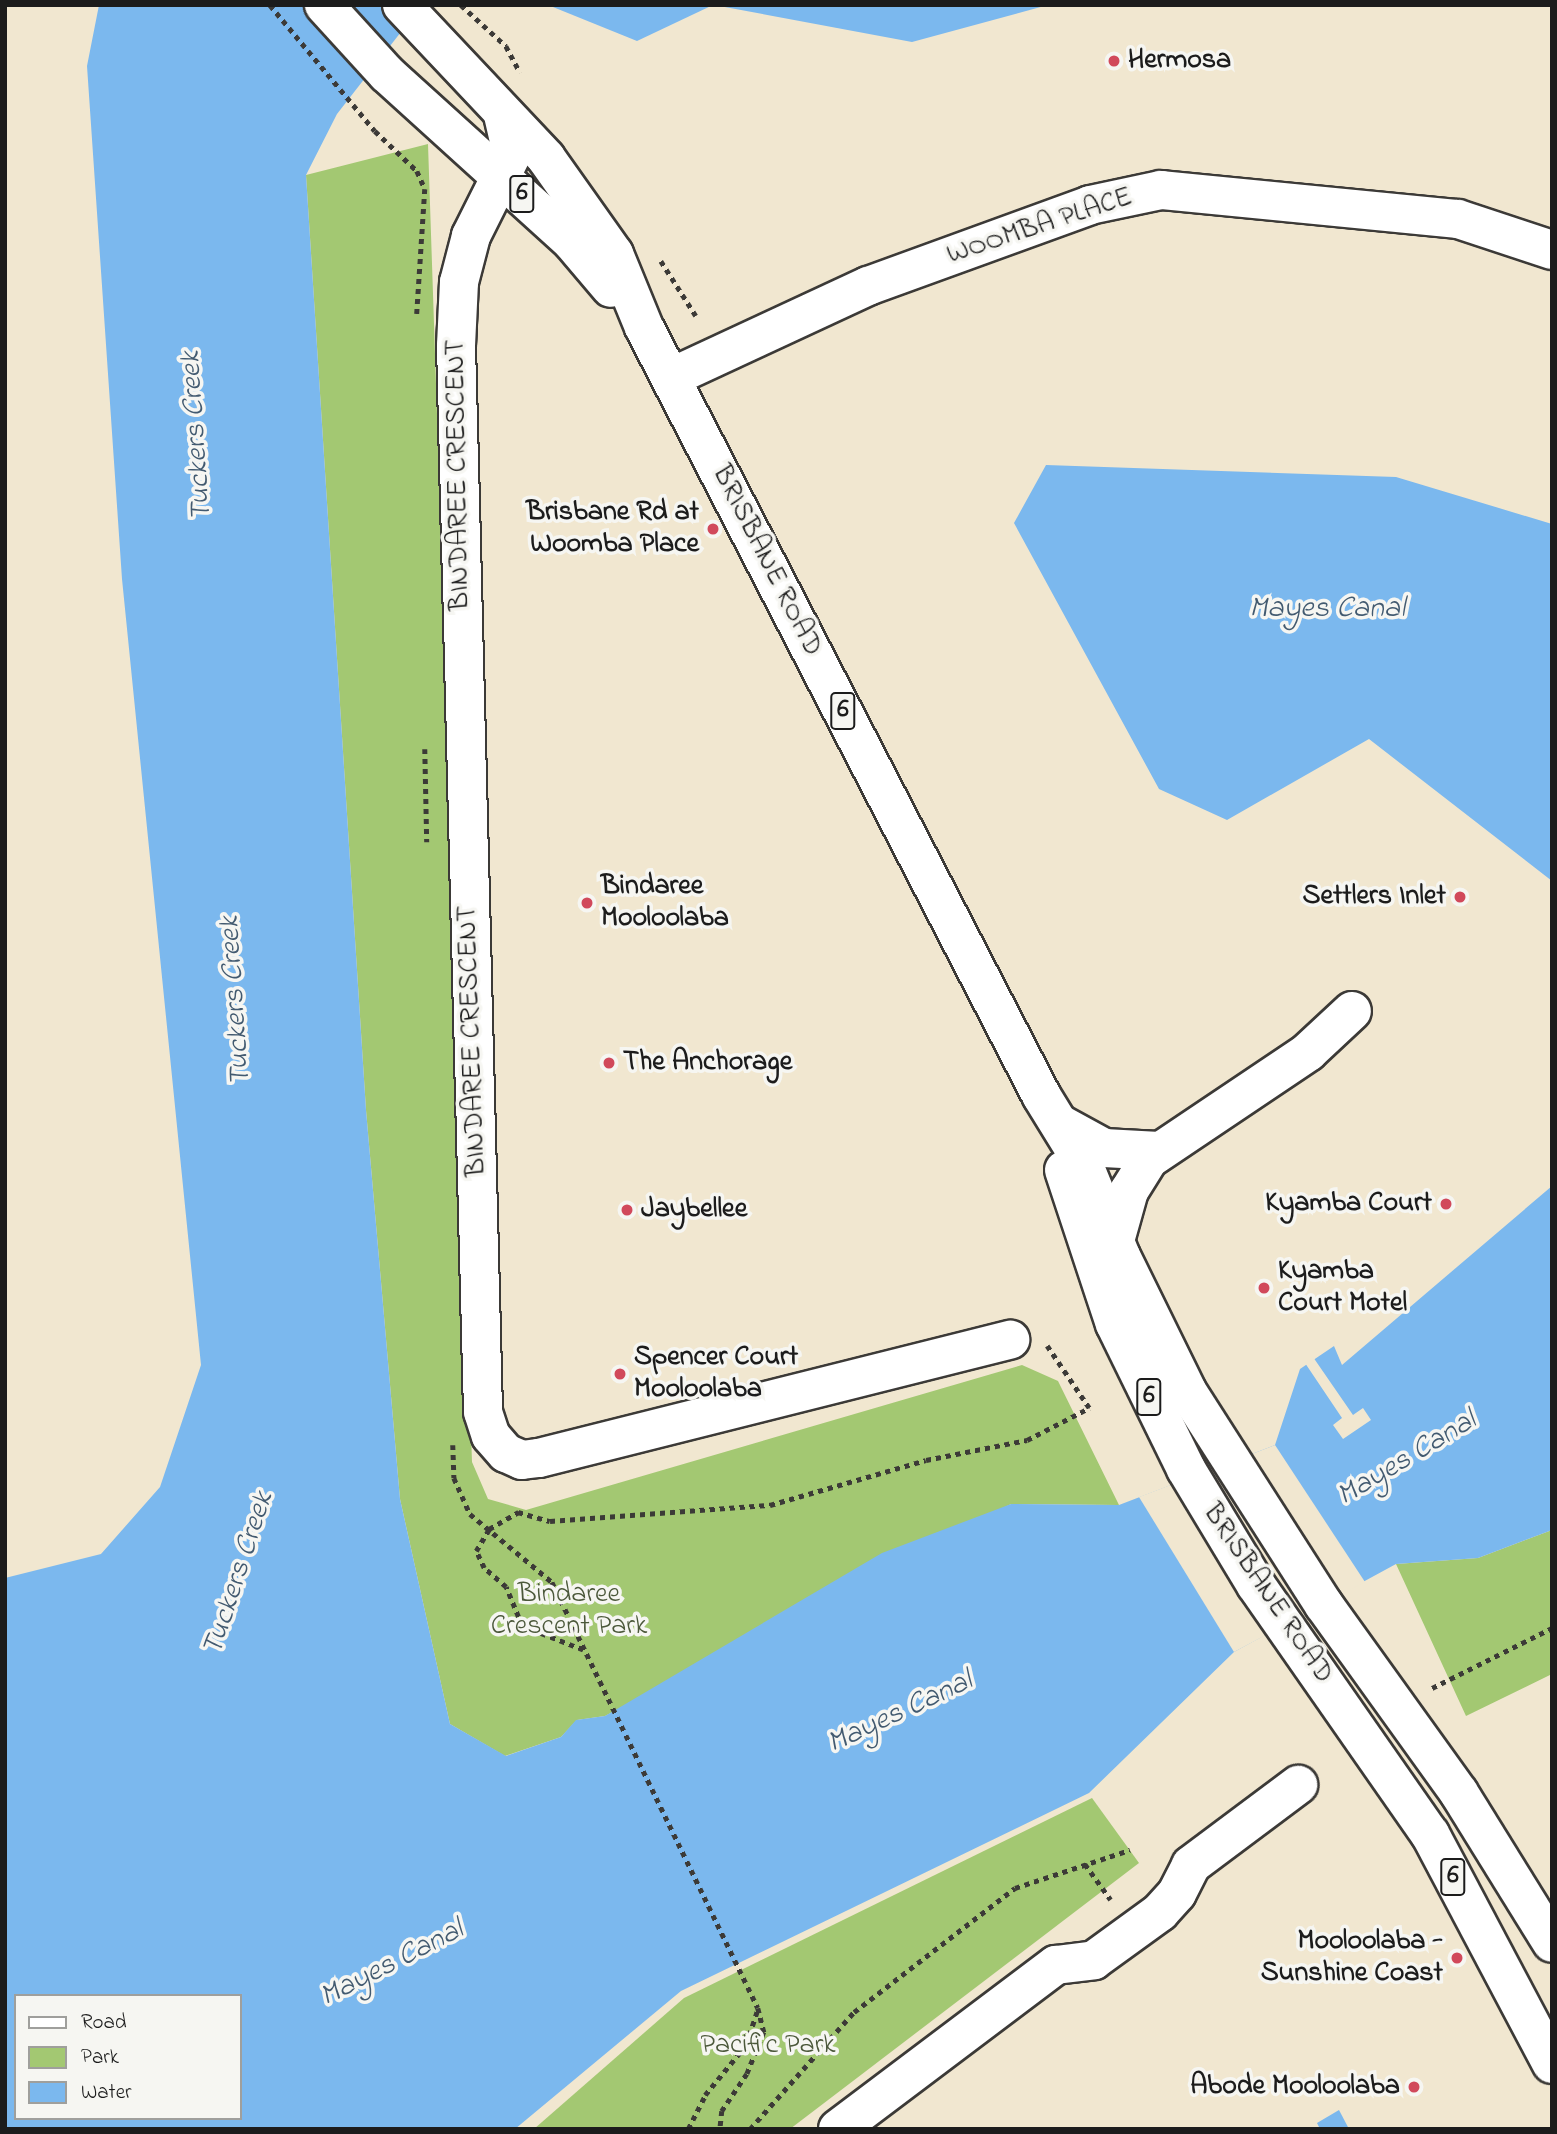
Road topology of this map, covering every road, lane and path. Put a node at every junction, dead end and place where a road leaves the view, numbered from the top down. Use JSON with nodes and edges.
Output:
{"nodes":[{"id":1,"x":270,"y":5,"type":"edge"},
{"id":2,"x":324,"y":5,"type":"edge"},
{"id":3,"x":411,"y":15,"type":"edge"},
{"id":4,"x":503,"y":115,"type":"junction"},
{"id":5,"x":502,"y":176,"type":"junction"},
{"id":6,"x":422,"y":213,"type":"dead end"},
{"id":7,"x":1552,"y":250,"type":"edge"},
{"id":8,"x":644,"y":327,"type":"junction"},
{"id":9,"x":672,"y":377,"type":"junction"},
{"id":10,"x":1352,"y":1011,"type":"dead end"},
{"id":11,"x":1050,"y":1109,"type":"junction"},
{"id":12,"x":1159,"y":1151,"type":"junction"},
{"id":13,"x":1115,"y":1241,"type":"junction"},
{"id":14,"x":1027,"y":1342,"type":"joint"},
{"id":15,"x":489,"y":1529,"type":"junction"},
{"id":16,"x":1552,"y":1628,"type":"edge"},
{"id":17,"x":584,"y":1650,"type":"junction"},
{"id":18,"x":1432,"y":1688,"type":"dead end"},
{"id":19,"x":1298,"y":1785,"type":"dead end"},
{"id":20,"x":1130,"y":1850,"type":"dead end"},
{"id":21,"x":1085,"y":1864,"type":"junction"},
{"id":22,"x":1117,"y":1908,"type":"dead end"},
{"id":23,"x":1552,"y":1943,"type":"edge"},
{"id":24,"x":758,"y":2008,"type":"junction"},
{"id":25,"x":1552,"y":2064,"type":"edge"},
{"id":26,"x":688,"y":2129,"type":"edge"},
{"id":27,"x":720,"y":2129,"type":"edge"},
{"id":28,"x":750,"y":2129,"type":"edge"},
{"id":29,"x":838,"y":2129,"type":"edge"}],
"edges":[{"from":1,"to":6,"type":"path"},
{"from":2,"to":5,"type":"main road","name":"BRISBANE ROAD","number":"6"},
{"from":3,"to":4,"type":"main road","name":"BRISBANE ROAD","number":"6"},
{"from":4,"to":5,"type":"main road","name":"BINDAREE CRESCENT"},
{"from":4,"to":8,"type":"main road","name":"BRISBANE ROAD","number":"6"},
{"from":5,"to":8,"type":"main road","name":"BRISBANE ROAD","number":"6"},
{"from":5,"to":14,"type":"main road","name":"BINDAREE CRESCENT"},
{"from":7,"to":9,"type":"main road","name":"WOOMBA PLACE"},
{"from":8,"to":9,"type":"main road","name":"BRISBANE ROAD","number":"6"},
{"from":9,"to":11,"type":"main road","name":"BRISBANE ROAD","number":"6"},
{"from":10,"to":12,"type":"main road"},
{"from":11,"to":12,"type":"main road"},
{"from":11,"to":13,"type":"main road","name":"BRISBANE ROAD"},
{"from":11,"to":25,"type":"main road","name":"BRISBANE ROAD","number":"6"},
{"from":12,"to":13,"type":"main road"},
{"from":13,"to":23,"type":"main road","name":"BRISBANE ROAD","number":"6"},
{"from":14,"to":15,"type":"path"},
{"from":15,"to":17,"type":"path"},
{"from":15,"to":17,"type":"path"},
{"from":16,"to":18,"type":"path"},
{"from":17,"to":24,"type":"path"},
{"from":19,"to":29,"type":"main road"},
{"from":20,"to":21,"type":"path"},
{"from":21,"to":22,"type":"path"},
{"from":21,"to":28,"type":"path"},
{"from":24,"to":26,"type":"path"},
{"from":24,"to":27,"type":"path"}]}
